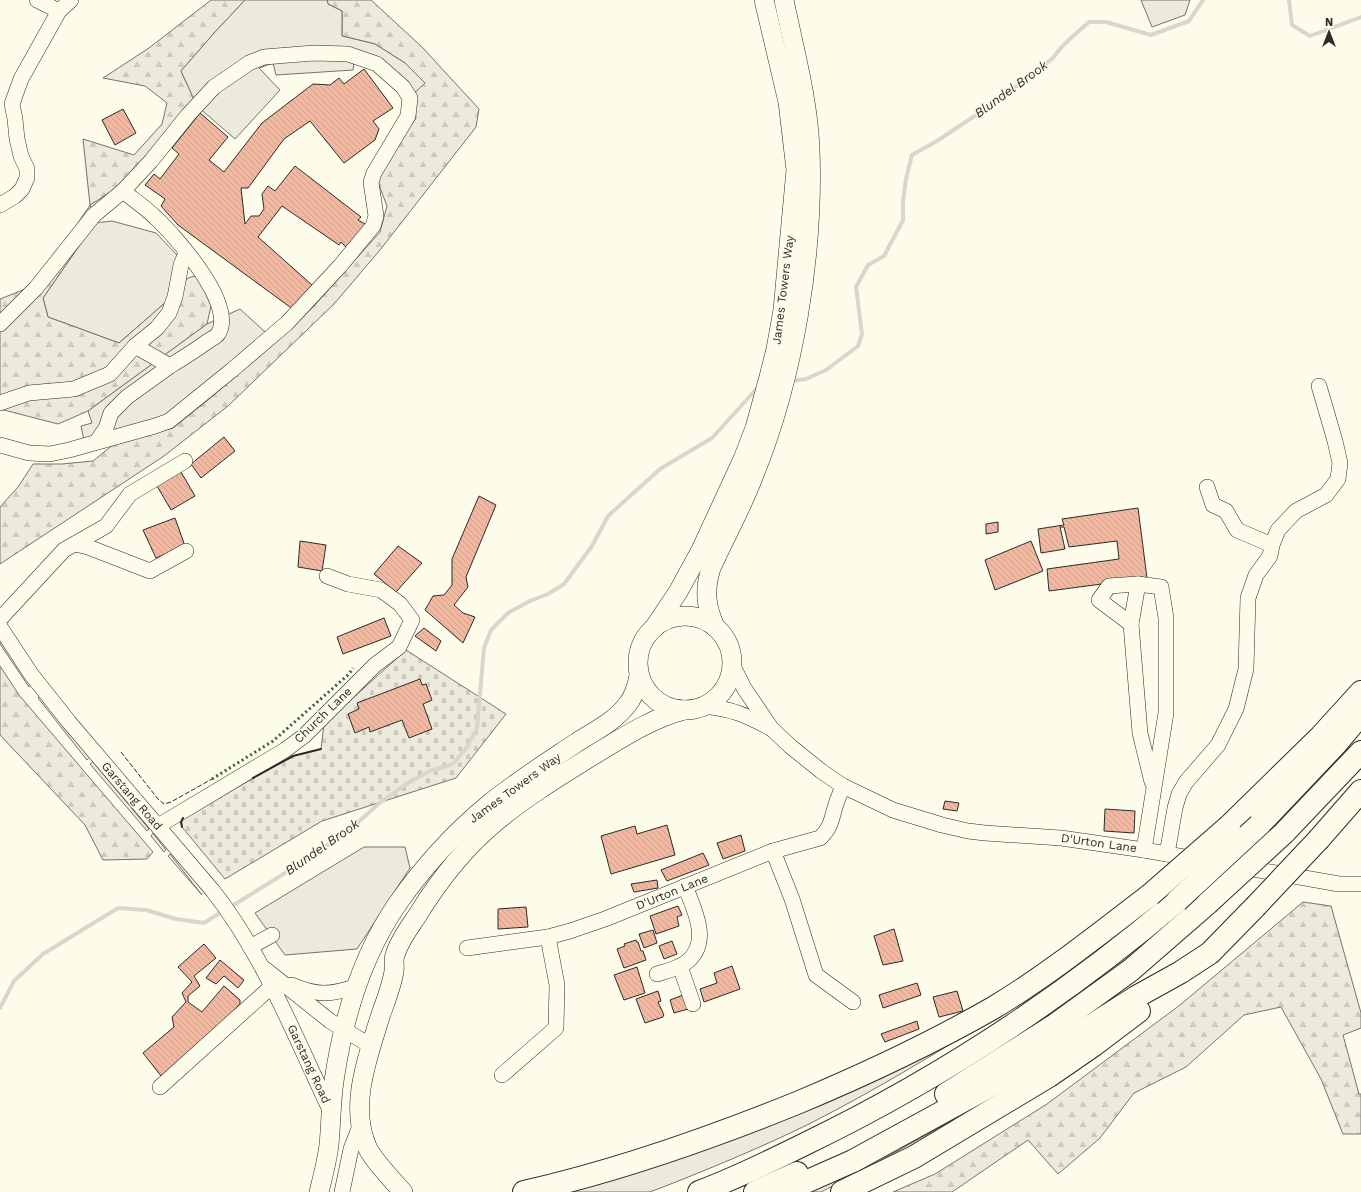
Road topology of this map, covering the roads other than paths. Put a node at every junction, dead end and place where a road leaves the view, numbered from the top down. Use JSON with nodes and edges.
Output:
{"nodes":[{"id":1,"x":37,"y":0,"type":"edge"},
{"id":2,"x":71,"y":0,"type":"edge"},
{"id":3,"x":764,"y":0,"type":"edge"},
{"id":4,"x":784,"y":0,"type":"edge"},
{"id":5,"x":59,"y":11,"type":"junction"},
{"id":6,"x":6,"y":103,"type":"edge"},
{"id":7,"x":123,"y":191,"type":"junction"},
{"id":8,"x":0,"y":205,"type":"edge"},
{"id":9,"x":186,"y":253,"type":"junction"},
{"id":10,"x":0,"y":324,"type":"edge"},
{"id":11,"x":135,"y":346,"type":"junction"},
{"id":12,"x":170,"y":366,"type":"junction"},
{"id":13,"x":1319,"y":386,"type":"dead end"},
{"id":14,"x":0,"y":404,"type":"edge"},
{"id":15,"x":97,"y":441,"type":"junction"},
{"id":16,"x":0,"y":445,"type":"edge"},
{"id":17,"x":184,"y":461,"type":"dead end"},
{"id":18,"x":1207,"y":487,"type":"dead end"},
{"id":19,"x":74,"y":544,"type":"junction"},
{"id":20,"x":1272,"y":545,"type":"junction"},
{"id":21,"x":186,"y":551,"type":"dead end"},
{"id":22,"x":328,"y":576,"type":"dead end"},
{"id":23,"x":1138,"y":584,"type":"junction"},
{"id":24,"x":0,"y":619,"type":"edge"},
{"id":25,"x":1131,"y":624,"type":"junction"},
{"id":26,"x":0,"y":627,"type":"edge"},
{"id":27,"x":715,"y":627,"type":"junction"},
{"id":28,"x":654,"y":628,"type":"junction"},
{"id":29,"x":731,"y":662,"type":"junction"},
{"id":30,"x":639,"y":676,"type":"junction"},
{"id":31,"x":1361,"y":692,"type":"edge"},
{"id":32,"x":704,"y":706,"type":"junction"},
{"id":33,"x":684,"y":710,"type":"junction"},
{"id":34,"x":1361,"y":714,"type":"edge"},
{"id":35,"x":771,"y":728,"type":"junction"},
{"id":36,"x":1361,"y":752,"type":"edge"},
{"id":37,"x":843,"y":786,"type":"junction"},
{"id":38,"x":1154,"y":789,"type":"junction"},
{"id":39,"x":1361,"y":791,"type":"edge"},
{"id":40,"x":158,"y":826,"type":"junction"},
{"id":41,"x":1144,"y":850,"type":"junction"},
{"id":42,"x":773,"y":851,"type":"junction"},
{"id":43,"x":1167,"y":854,"type":"junction"},
{"id":44,"x":1361,"y":884,"type":"edge"},
{"id":45,"x":685,"y":886,"type":"junction"},
{"id":46,"x":272,"y":935,"type":"dead end"},
{"id":47,"x":548,"y":937,"type":"junction"},
{"id":48,"x":250,"y":947,"type":"junction"},
{"id":49,"x":467,"y":948,"type":"dead end"},
{"id":50,"x":680,"y":966,"type":"junction"},
{"id":51,"x":1181,"y":972,"type":"junction"},
{"id":52,"x":657,"y":974,"type":"dead end"},
{"id":53,"x":272,"y":981,"type":"junction"},
{"id":54,"x":356,"y":986,"type":"junction"},
{"id":55,"x":853,"y":1002,"type":"dead end"},
{"id":56,"x":693,"y":1004,"type":"dead end"},
{"id":57,"x":344,"y":1029,"type":"junction"},
{"id":58,"x":371,"y":1046,"type":"junction"},
{"id":59,"x":502,"y":1075,"type":"dead end"},
{"id":60,"x":160,"y":1087,"type":"dead end"},
{"id":61,"x":332,"y":1112,"type":"junction"},
{"id":62,"x":360,"y":1126,"type":"junction"},
{"id":63,"x":326,"y":1161,"type":"junction"},
{"id":64,"x":319,"y":1192,"type":"edge"},
{"id":65,"x":339,"y":1192,"type":"edge"},
{"id":66,"x":342,"y":1192,"type":"edge"},
{"id":67,"x":403,"y":1192,"type":"edge"},
{"id":68,"x":524,"y":1192,"type":"edge"},
{"id":69,"x":700,"y":1192,"type":"edge"},
{"id":70,"x":755,"y":1192,"type":"edge"},
{"id":71,"x":783,"y":1192,"type":"edge"},
{"id":72,"x":842,"y":1192,"type":"edge"}],
"edges":[{"from":1,"to":5,"type":"street"},
{"from":2,"to":5,"type":"street"},
{"from":3,"to":28,"type":"main road","name":"James Towers Way"},
{"from":4,"to":27,"type":"main road","name":"James Towers Way"},
{"from":5,"to":6,"type":"street"},
{"from":6,"to":8,"type":"street"},
{"from":7,"to":9,"type":"street"},
{"from":7,"to":10,"type":"street"},
{"from":7,"to":15,"type":"street"},
{"from":9,"to":11,"type":"street"},
{"from":9,"to":12,"type":"street"},
{"from":11,"to":12,"type":"street"},
{"from":11,"to":14,"type":"street"},
{"from":12,"to":15,"type":"street"},
{"from":13,"to":20,"type":"street"},
{"from":15,"to":16,"type":"street"},
{"from":17,"to":19,"type":"street"},
{"from":18,"to":20,"type":"street"},
{"from":19,"to":21,"type":"street"},
{"from":19,"to":24,"type":"street"},
{"from":20,"to":43,"type":"street"},
{"from":22,"to":40,"type":"street","name":"Church Lane"},
{"from":23,"to":25,"type":"street"},
{"from":23,"to":25,"type":"street"},
{"from":23,"to":38,"type":"street"},
{"from":25,"to":38,"type":"street"},
{"from":26,"to":40,"type":"street","name":"Garstang Road"},
{"from":27,"to":28,"type":"main road"},
{"from":27,"to":29,"type":"main road"},
{"from":28,"to":30,"type":"main road"},
{"from":29,"to":32,"type":"main road"},
{"from":29,"to":35,"type":"street","name":"D'Urton Lane"},
{"from":30,"to":33,"type":"main road"},
{"from":30,"to":54,"type":"main road","name":"James Towers Way"},
{"from":31,"to":68,"type":"highway","bridge":true},
{"from":32,"to":33,"type":"main road"},
{"from":32,"to":35,"type":"street","name":"D'Urton Lane"},
{"from":33,"to":58,"type":"main road","name":"James Towers Way"},
{"from":34,"to":69,"type":"highway","bridge":true},
{"from":35,"to":37,"type":"street","name":"D'Urton Lane"},
{"from":36,"to":70,"type":"highway","bridge":true},
{"from":37,"to":41,"type":"street","name":"D'Urton Lane"},
{"from":37,"to":42,"type":"street","name":"D'Urton Lane"},
{"from":38,"to":41,"type":"street"},
{"from":39,"to":51,"type":"highway","bridge":true},
{"from":40,"to":48,"type":"street","name":"Garstang Road"},
{"from":41,"to":43,"type":"street","name":"D'Urton Lane"},
{"from":42,"to":45,"type":"street","name":"D'Urton Lane"},
{"from":42,"to":55,"type":"street"},
{"from":43,"to":44,"type":"street","name":"D'Urton Lane"},
{"from":45,"to":47,"type":"street","name":"D'Urton Lane"},
{"from":45,"to":50,"type":"street"},
{"from":46,"to":48,"type":"street"},
{"from":47,"to":49,"type":"street","name":"D'Urton Lane"},
{"from":47,"to":59,"type":"street"},
{"from":48,"to":53,"type":"street","name":"Garstang Road"},
{"from":50,"to":52,"type":"street"},
{"from":50,"to":56,"type":"street"},
{"from":51,"to":71,"type":"highway"},
{"from":51,"to":72,"type":"highway"},
{"from":53,"to":54,"type":"street"},
{"from":53,"to":57,"type":"street","name":"Garstang Road"},
{"from":53,"to":60,"type":"street"},
{"from":53,"to":61,"type":"street","name":"Garstang Road"},
{"from":54,"to":57,"type":"main road","name":"James Towers Way"},
{"from":57,"to":58,"type":"street","name":"Garstang Road"},
{"from":57,"to":61,"type":"main road","name":"James Towers Way"},
{"from":58,"to":62,"type":"main road"},
{"from":61,"to":63,"type":"main road","name":"Garstang Road"},
{"from":62,"to":66,"type":"street"},
{"from":62,"to":67,"type":"main road"},
{"from":63,"to":64,"type":"main road","name":"Garstang Road"},
{"from":63,"to":65,"type":"street"}]}
